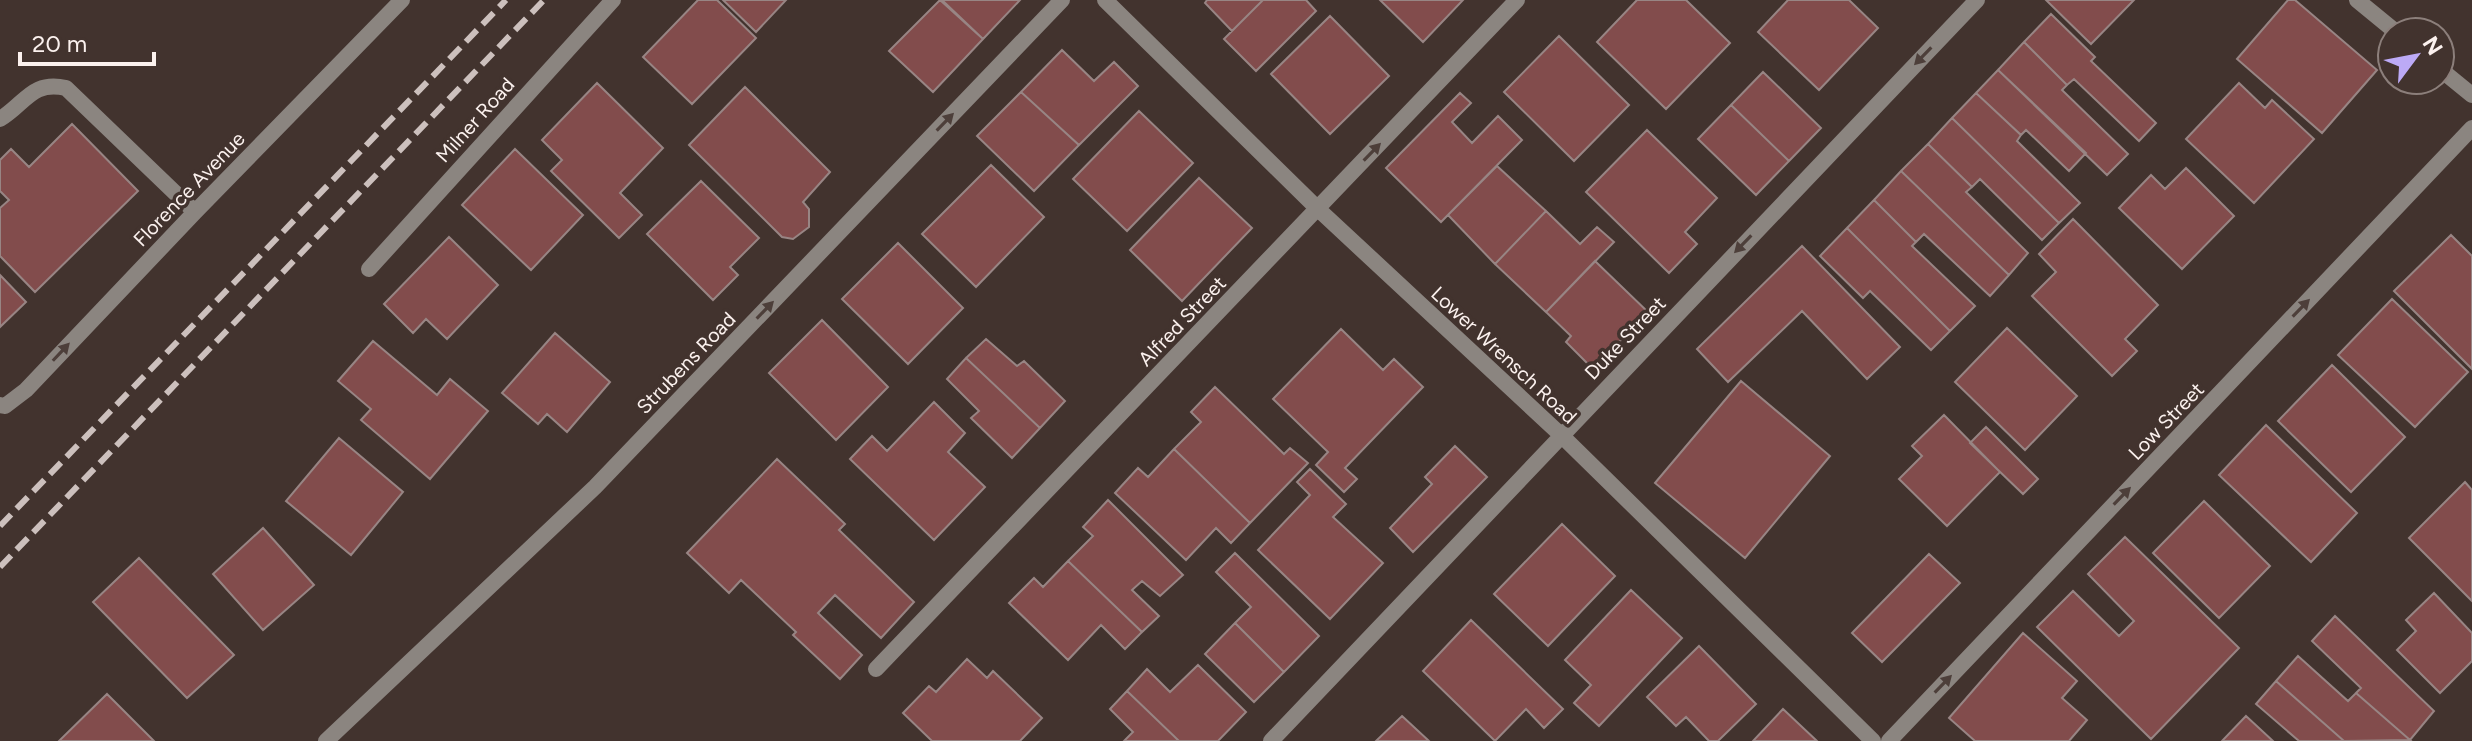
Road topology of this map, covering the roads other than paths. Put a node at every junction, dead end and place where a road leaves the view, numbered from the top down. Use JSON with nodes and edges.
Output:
{"nodes":[{"id":1,"x":402,"y":0,"type":"edge"},
{"id":2,"x":613,"y":0,"type":"edge"},
{"id":3,"x":1062,"y":0,"type":"edge"},
{"id":4,"x":1105,"y":0,"type":"edge"},
{"id":5,"x":1517,"y":0,"type":"edge"},
{"id":6,"x":1977,"y":0,"type":"edge"},
{"id":7,"x":2357,"y":0,"type":"edge"},
{"id":8,"x":2376,"y":16,"type":"edge"},
{"id":9,"x":2456,"y":82,"type":"edge"},
{"id":10,"x":2472,"y":95,"type":"edge"},
{"id":11,"x":0,"y":119,"type":"edge"},
{"id":12,"x":2472,"y":128,"type":"edge"},
{"id":13,"x":1318,"y":209,"type":"junction"},
{"id":14,"x":195,"y":212,"type":"junction"},
{"id":15,"x":369,"y":269,"type":"dead end"},
{"id":16,"x":3,"y":406,"type":"edge"},
{"id":17,"x":1561,"y":435,"type":"junction"},
{"id":18,"x":876,"y":669,"type":"dead end"},
{"id":19,"x":326,"y":741,"type":"edge"},
{"id":20,"x":1271,"y":741,"type":"edge"},
{"id":21,"x":1873,"y":741,"type":"edge"},
{"id":22,"x":1889,"y":741,"type":"edge"}],
"edges":[{"from":1,"to":14,"type":"street","name":"Florence Avenue"},
{"from":2,"to":15,"type":"street","name":"Milner Road"},
{"from":19,"to":3,"type":"street","name":"Strubens Road","one_way":true},
{"from":4,"to":13,"type":"street","name":"Lower Wrensch Road"},
{"from":13,"to":5,"type":"street","name":"Alfred Street","one_way":true},
{"from":6,"to":17,"type":"street","name":"Duke Street","one_way":true},
{"from":7,"to":8,"type":"street"},
{"from":9,"to":10,"type":"street"},
{"from":11,"to":14,"type":"street"},
{"from":22,"to":12,"type":"street","name":"Low Street","one_way":true},
{"from":13,"to":17,"type":"street","name":"Lower Wrensch Road"},
{"from":13,"to":18,"type":"street","name":"Alfred Street"},
{"from":16,"to":14,"type":"street","name":"Florence Avenue","one_way":true},
{"from":17,"to":20,"type":"street","name":"Duke Street"},
{"from":17,"to":21,"type":"street","name":"Lower Wrensch Road"}]}
